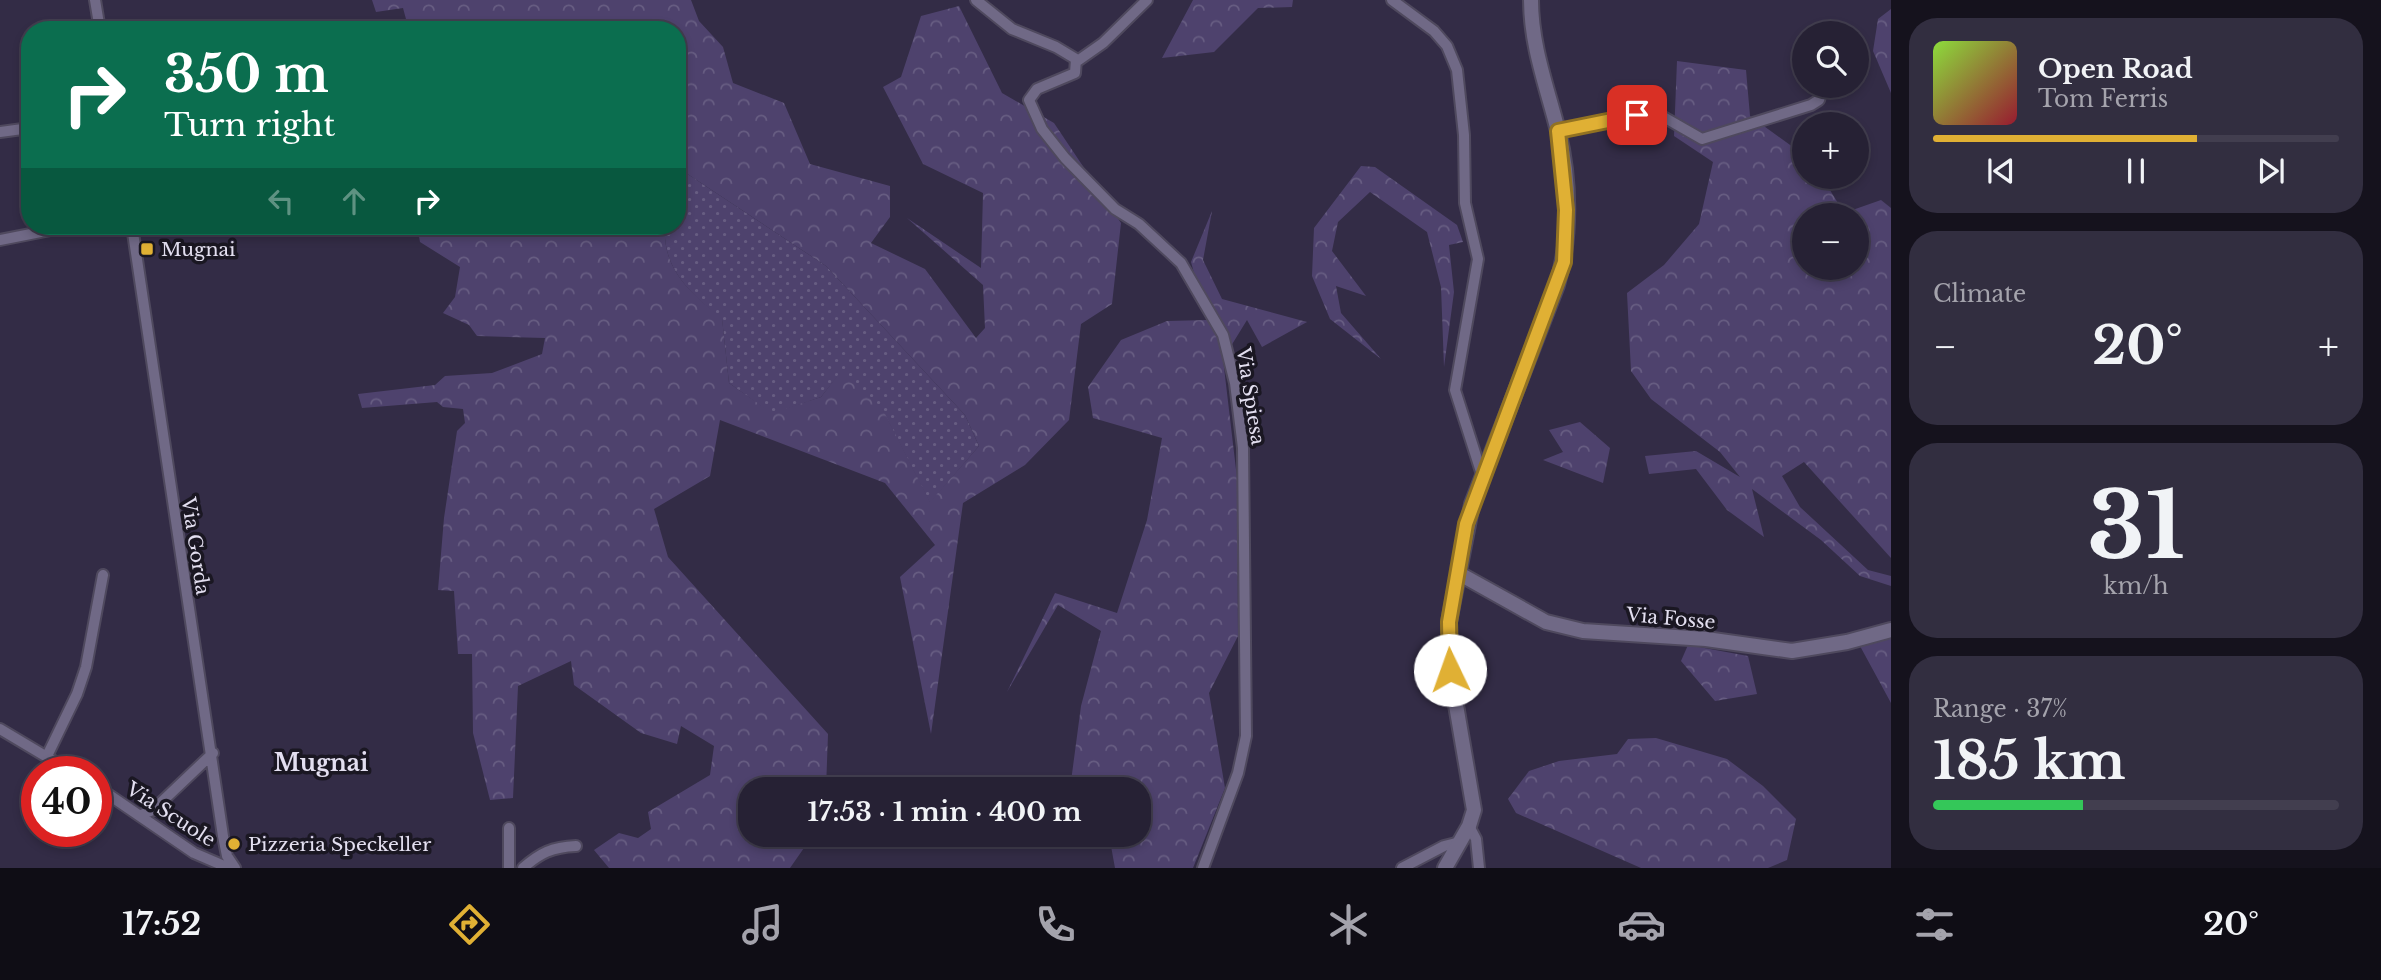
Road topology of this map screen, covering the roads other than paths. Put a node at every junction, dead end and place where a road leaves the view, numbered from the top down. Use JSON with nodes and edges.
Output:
{"nodes":[{"id":1,"x":95,"y":0,"type":"edge"},
{"id":2,"x":976,"y":0,"type":"edge"},
{"id":3,"x":1147,"y":0,"type":"edge"},
{"id":4,"x":1392,"y":0,"type":"edge"},
{"id":5,"x":1531,"y":0,"type":"edge"},
{"id":6,"x":98,"y":21,"type":"edge"},
{"id":7,"x":1076,"y":62,"type":"junction"},
{"id":8,"x":1820,"y":98,"type":"edge"},
{"id":9,"x":21,"y":129,"type":"edge"},
{"id":10,"x":1558,"y":131,"type":"junction"},
{"id":11,"x":0,"y":132,"type":"edge"},
{"id":12,"x":25,"y":235,"type":"edge"},
{"id":13,"x":133,"y":235,"type":"edge"},
{"id":14,"x":0,"y":240,"type":"edge"},
{"id":15,"x":1483,"y":478,"type":"junction"},
{"id":16,"x":1458,"y":573,"type":"junction"},
{"id":17,"x":103,"y":575,"type":"dead end"},
{"id":18,"x":1891,"y":630,"type":"edge"},
{"id":19,"x":0,"y":729,"type":"edge"},
{"id":20,"x":212,"y":753,"type":"junction"},
{"id":21,"x":47,"y":756,"type":"joint"},
{"id":22,"x":112,"y":796,"type":"edge"},
{"id":23,"x":141,"y":815,"type":"junction"},
{"id":24,"x":1469,"y":825,"type":"junction"},
{"id":25,"x":509,"y":828,"type":"dead end"},
{"id":26,"x":1460,"y":842,"type":"junction"},
{"id":27,"x":576,"y":846,"type":"dead end"},
{"id":28,"x":229,"y":868,"type":"edge"},
{"id":29,"x":235,"y":868,"type":"edge"},
{"id":30,"x":509,"y":868,"type":"edge"},
{"id":31,"x":523,"y":868,"type":"edge"},
{"id":32,"x":1203,"y":868,"type":"edge"},
{"id":33,"x":1402,"y":868,"type":"edge"},
{"id":34,"x":1445,"y":868,"type":"edge"},
{"id":35,"x":1479,"y":868,"type":"edge"}],
"edges":[{"from":1,"to":6,"type":"street"},
{"from":2,"to":7,"type":"street"},
{"from":3,"to":7,"type":"street"},
{"from":4,"to":15,"type":"street"},
{"from":5,"to":10,"type":"street"},
{"from":7,"to":32,"type":"street","name":"Via Spiesa"},
{"from":8,"to":10,"type":"street"},
{"from":9,"to":11,"type":"street"},
{"from":10,"to":15,"type":"street"},
{"from":12,"to":14,"type":"street"},
{"from":13,"to":20,"type":"street","name":"Via Gorda"},
{"from":15,"to":16,"type":"street"},
{"from":16,"to":18,"type":"street","name":"Via Fosse"},
{"from":16,"to":24,"type":"street"},
{"from":17,"to":21,"type":"street"},
{"from":19,"to":21,"type":"street"},
{"from":20,"to":23,"type":"street"},
{"from":20,"to":29,"type":"street","name":"Via Gorda"},
{"from":22,"to":23,"type":"street","name":"Via Scuole"},
{"from":23,"to":28,"type":"street","name":"Via Scuole"},
{"from":24,"to":26,"type":"street"},
{"from":24,"to":35,"type":"street"},
{"from":25,"to":30,"type":"street"},
{"from":26,"to":33,"type":"street"},
{"from":26,"to":34,"type":"street"},
{"from":27,"to":31,"type":"street"}]}
